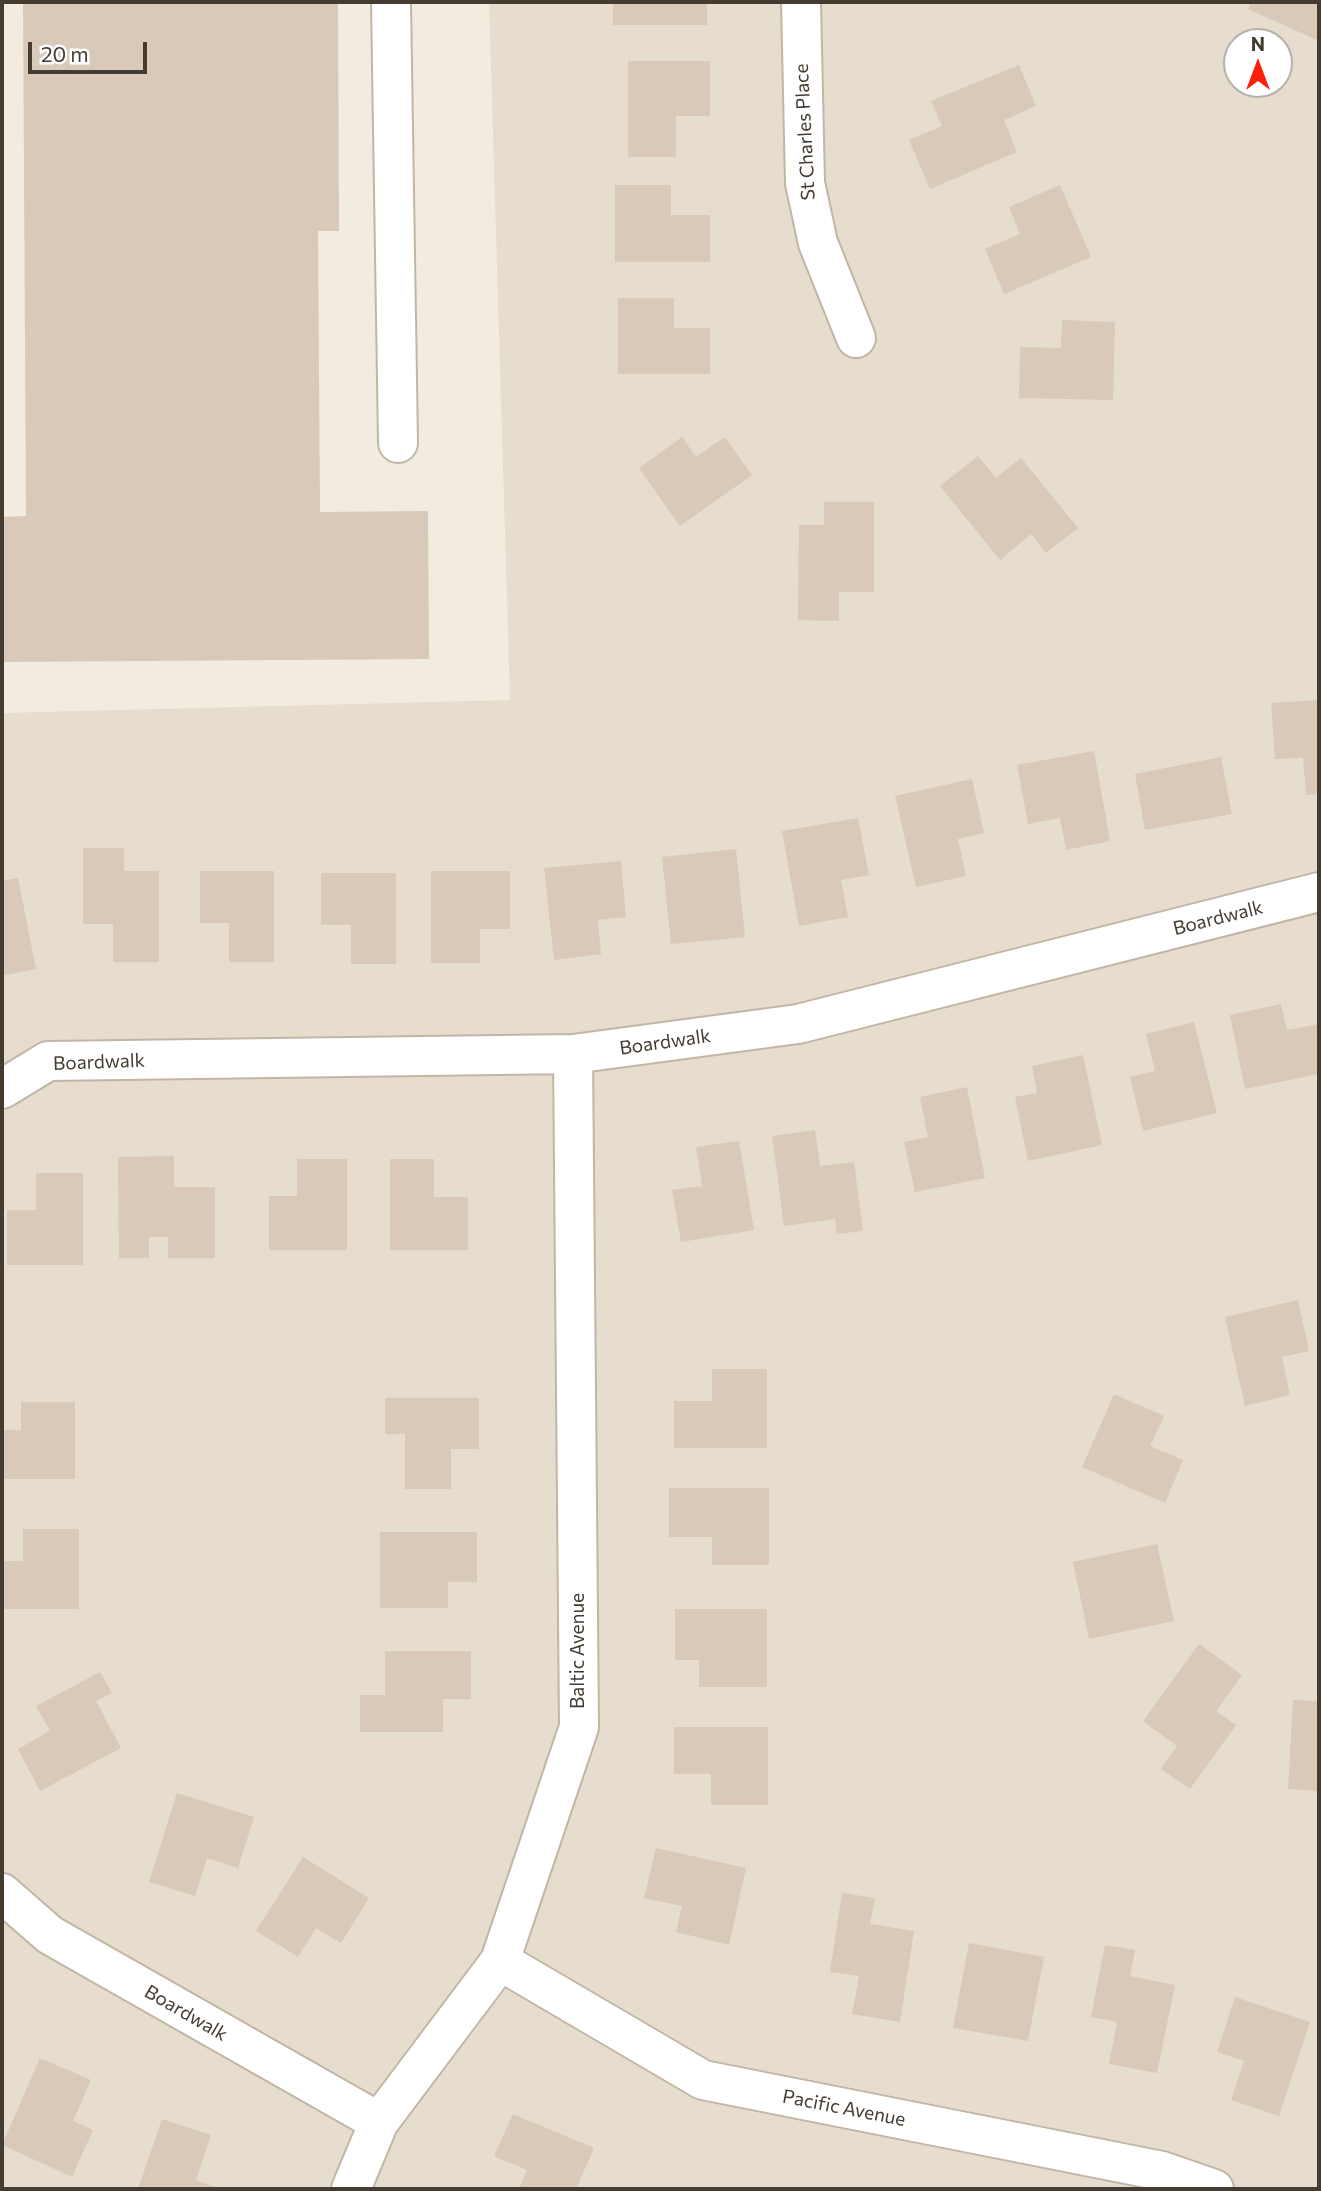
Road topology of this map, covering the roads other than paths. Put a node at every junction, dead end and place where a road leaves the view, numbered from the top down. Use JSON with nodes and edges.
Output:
{"nodes":[{"id":1,"x":391,"y":2,"type":"edge"},
{"id":2,"x":801,"y":2,"type":"edge"},
{"id":3,"x":856,"y":338,"type":"dead end"},
{"id":4,"x":398,"y":443,"type":"dead end"},
{"id":5,"x":1319,"y":892,"type":"edge"},
{"id":6,"x":573,"y":1054,"type":"junction"},
{"id":7,"x":2,"y":1089,"type":"edge"},
{"id":8,"x":2,"y":1893,"type":"edge"},
{"id":9,"x":500,"y":1961,"type":"junction"},
{"id":10,"x":379,"y":2122,"type":"junction"},
{"id":11,"x":351,"y":2189,"type":"edge"},
{"id":12,"x":1214,"y":2189,"type":"edge"}],
"edges":[{"from":1,"to":4,"type":"street"},
{"from":2,"to":3,"type":"street","name":"St Charles Place"},
{"from":5,"to":6,"type":"street","name":"Boardwalk"},
{"from":6,"to":7,"type":"street","name":"Boardwalk"},
{"from":6,"to":9,"type":"street","name":"Baltic Avenue"},
{"from":8,"to":10,"type":"street","name":"Boardwalk"},
{"from":9,"to":10,"type":"street","name":"Baltic Avenue"},
{"from":9,"to":12,"type":"street","name":"Pacific Avenue"},
{"from":10,"to":11,"type":"street","name":"Baltic Avenue"}]}
